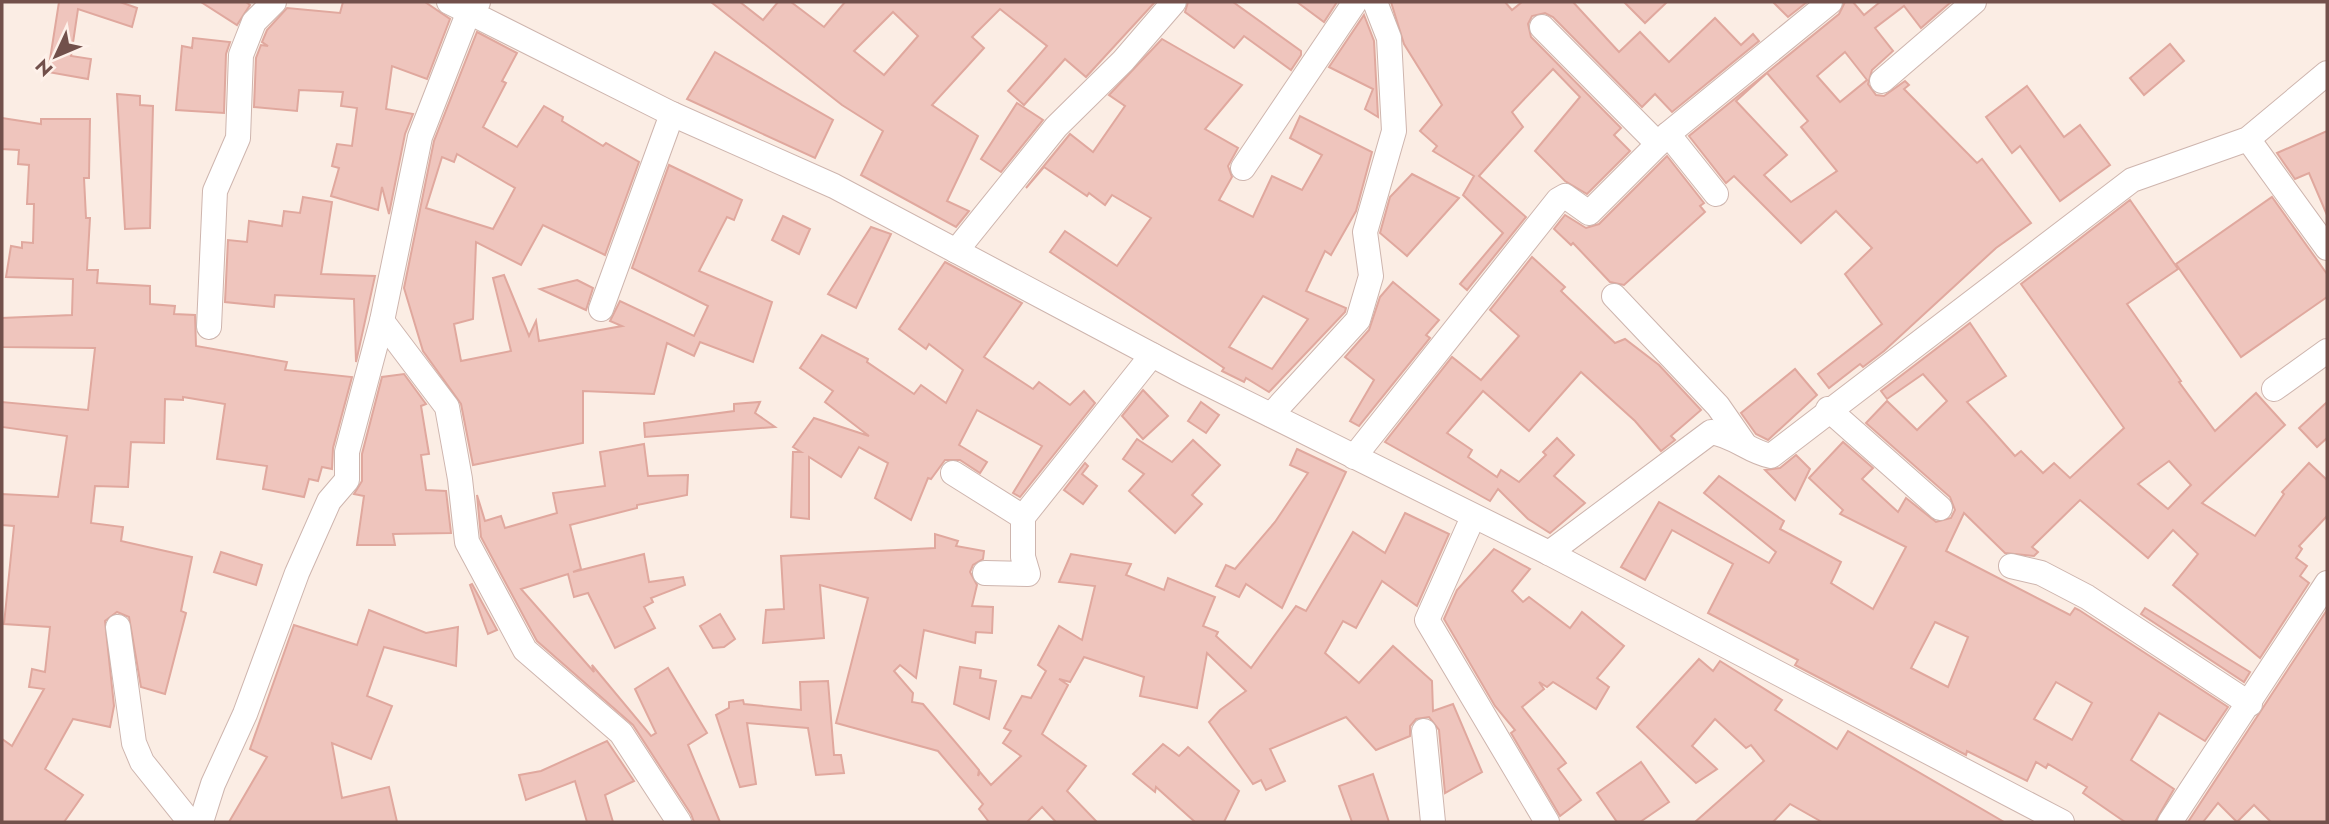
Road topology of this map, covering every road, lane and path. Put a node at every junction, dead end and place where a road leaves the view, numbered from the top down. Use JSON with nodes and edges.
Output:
{"nodes":[{"id":1,"x":274,"y":2,"type":"edge"},
{"id":2,"x":1174,"y":2,"type":"edge"},
{"id":3,"x":1355,"y":2,"type":"edge"},
{"id":4,"x":1375,"y":2,"type":"edge"},
{"id":5,"x":1830,"y":2,"type":"edge"},
{"id":6,"x":1974,"y":2,"type":"edge"},
{"id":7,"x":465,"y":5,"type":"edge"},
{"id":8,"x":1542,"y":27,"type":"dead end"},
{"id":9,"x":2327,"y":73,"type":"edge"},
{"id":10,"x":1882,"y":81,"type":"dead end"},
{"id":11,"x":672,"y":114,"type":"junction"},
{"id":12,"x":1663,"y":139,"type":"junction"},
{"id":13,"x":2248,"y":139,"type":"junction"},
{"id":14,"x":1243,"y":168,"type":"dead end"},
{"id":15,"x":1716,"y":194,"type":"dead end"},
{"id":16,"x":2327,"y":248,"type":"edge"},
{"id":17,"x":956,"y":251,"type":"junction"},
{"id":18,"x":1614,"y":296,"type":"dead end"},
{"id":19,"x":601,"y":309,"type":"dead end"},
{"id":20,"x":382,"y":321,"type":"junction"},
{"id":21,"x":209,"y":327,"type":"dead end"},
{"id":22,"x":2327,"y":351,"type":"edge"},
{"id":23,"x":1152,"y":355,"type":"junction"},
{"id":24,"x":2274,"y":389,"type":"dead end"},
{"id":25,"x":1828,"y":409,"type":"junction"},
{"id":26,"x":1271,"y":415,"type":"junction"},
{"id":27,"x":1744,"y":443,"type":"junction"},
{"id":28,"x":1354,"y":457,"type":"junction"},
{"id":29,"x":953,"y":473,"type":"dead end"},
{"id":30,"x":1940,"y":508,"type":"dead end"},
{"id":31,"x":1023,"y":517,"type":"junction"},
{"id":32,"x":1473,"y":517,"type":"junction"},
{"id":33,"x":1549,"y":553,"type":"junction"},
{"id":34,"x":2011,"y":566,"type":"dead end"},
{"id":35,"x":985,"y":573,"type":"dead end"},
{"id":36,"x":2327,"y":583,"type":"edge"},
{"id":37,"x":118,"y":627,"type":"dead end"},
{"id":38,"x":2250,"y":704,"type":"junction"},
{"id":39,"x":1424,"y":731,"type":"dead end"},
{"id":40,"x":190,"y":822,"type":"edge"},
{"id":41,"x":201,"y":822,"type":"edge"},
{"id":42,"x":679,"y":822,"type":"edge"},
{"id":43,"x":1433,"y":822,"type":"edge"},
{"id":44,"x":1547,"y":822,"type":"edge"},
{"id":45,"x":2062,"y":822,"type":"edge"},
{"id":46,"x":2170,"y":822,"type":"edge"}],
"edges":[{"from":1,"to":21,"type":"street"},
{"from":2,"to":17,"type":"street"},
{"from":3,"to":14,"type":"street"},
{"from":4,"to":26,"type":"street"},
{"from":5,"to":12,"type":"street"},
{"from":6,"to":10,"type":"street"},
{"from":7,"to":11,"type":"street"},
{"from":7,"to":20,"type":"street"},
{"from":8,"to":12,"type":"street"},
{"from":9,"to":13,"type":"street"},
{"from":11,"to":17,"type":"street"},
{"from":11,"to":19,"type":"street"},
{"from":12,"to":15,"type":"street"},
{"from":12,"to":28,"type":"street"},
{"from":13,"to":16,"type":"street"},
{"from":13,"to":25,"type":"street"},
{"from":17,"to":23,"type":"street"},
{"from":18,"to":27,"type":"street"},
{"from":20,"to":41,"type":"street"},
{"from":20,"to":42,"type":"street"},
{"from":22,"to":24,"type":"street"},
{"from":23,"to":26,"type":"street"},
{"from":23,"to":31,"type":"street"},
{"from":25,"to":27,"type":"street"},
{"from":25,"to":30,"type":"street"},
{"from":26,"to":28,"type":"street"},
{"from":27,"to":33,"type":"street"},
{"from":28,"to":32,"type":"street"},
{"from":29,"to":31,"type":"street"},
{"from":31,"to":35,"type":"street"},
{"from":32,"to":33,"type":"street"},
{"from":32,"to":44,"type":"street"},
{"from":33,"to":45,"type":"street"},
{"from":34,"to":38,"type":"street"},
{"from":36,"to":38,"type":"street"},
{"from":37,"to":40,"type":"street"},
{"from":38,"to":46,"type":"street"},
{"from":39,"to":43,"type":"street"}]}
